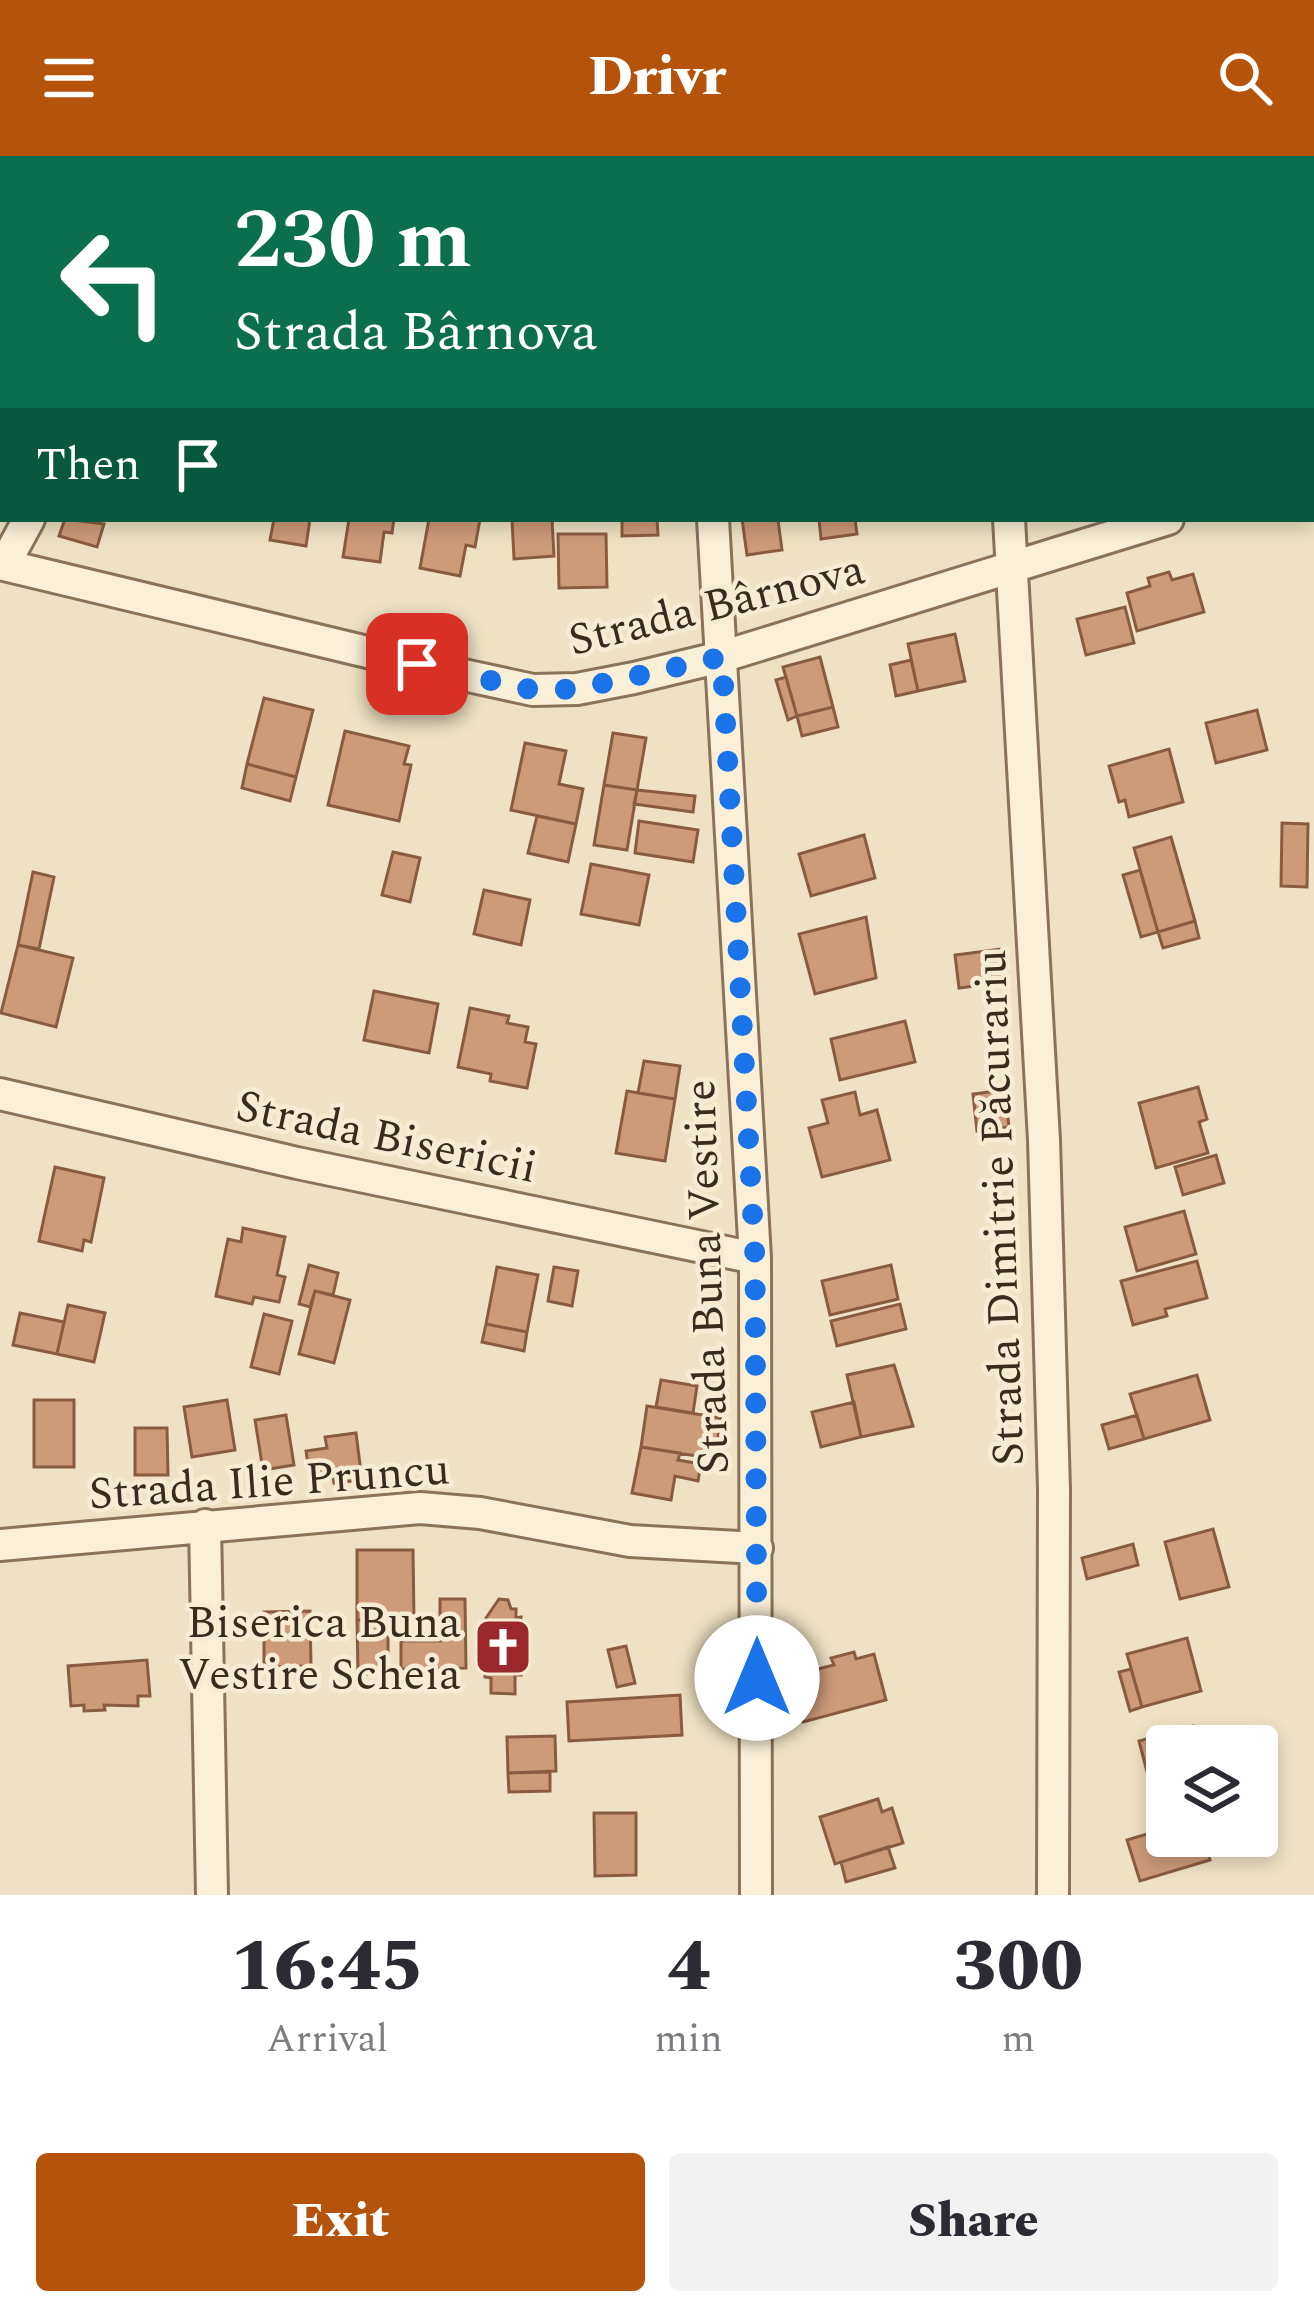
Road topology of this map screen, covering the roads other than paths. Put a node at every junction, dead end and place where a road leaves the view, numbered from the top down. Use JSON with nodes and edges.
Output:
{"nodes":[{"id":1,"x":26,"y":522,"type":"edge"},
{"id":2,"x":713,"y":522,"type":"edge"},
{"id":3,"x":1010,"y":522,"type":"edge"},
{"id":4,"x":1158,"y":522,"type":"edge"},
{"id":5,"x":2,"y":565,"type":"edge"},
{"id":6,"x":1013,"y":566,"type":"junction"},
{"id":7,"x":722,"y":657,"type":"junction"},
{"id":8,"x":0,"y":1094,"type":"edge"},
{"id":9,"x":755,"y":1258,"type":"junction"},
{"id":10,"x":206,"y":1526,"type":"junction"},
{"id":11,"x":0,"y":1545,"type":"edge"},
{"id":12,"x":757,"y":1548,"type":"junction"},
{"id":13,"x":212,"y":1895,"type":"edge"},
{"id":14,"x":756,"y":1895,"type":"edge"},
{"id":15,"x":1053,"y":1895,"type":"edge"}],
"edges":[{"from":1,"to":5,"type":"street"},
{"from":2,"to":7,"type":"street","name":"Strada Buna Vestire"},
{"from":3,"to":6,"type":"street","name":"Strada Dimitrie Păcurariu"},
{"from":4,"to":6,"type":"street","name":"Strada Bârnova"},
{"from":5,"to":7,"type":"street","name":"Strada Bârnova"},
{"from":6,"to":7,"type":"street","name":"Strada Bârnova"},
{"from":6,"to":15,"type":"street","name":"Strada Dimitrie Păcurariu"},
{"from":7,"to":9,"type":"street","name":"Strada Buna Vestire"},
{"from":8,"to":9,"type":"street","name":"Strada Bisericii"},
{"from":9,"to":12,"type":"street","name":"Strada Buna Vestire"},
{"from":10,"to":11,"type":"street","name":"Strada Ilie Pruncu"},
{"from":10,"to":12,"type":"street","name":"Strada Ilie Pruncu"},
{"from":10,"to":13,"type":"street"},
{"from":12,"to":14,"type":"street","name":"Strada Buna Vestire"}]}
